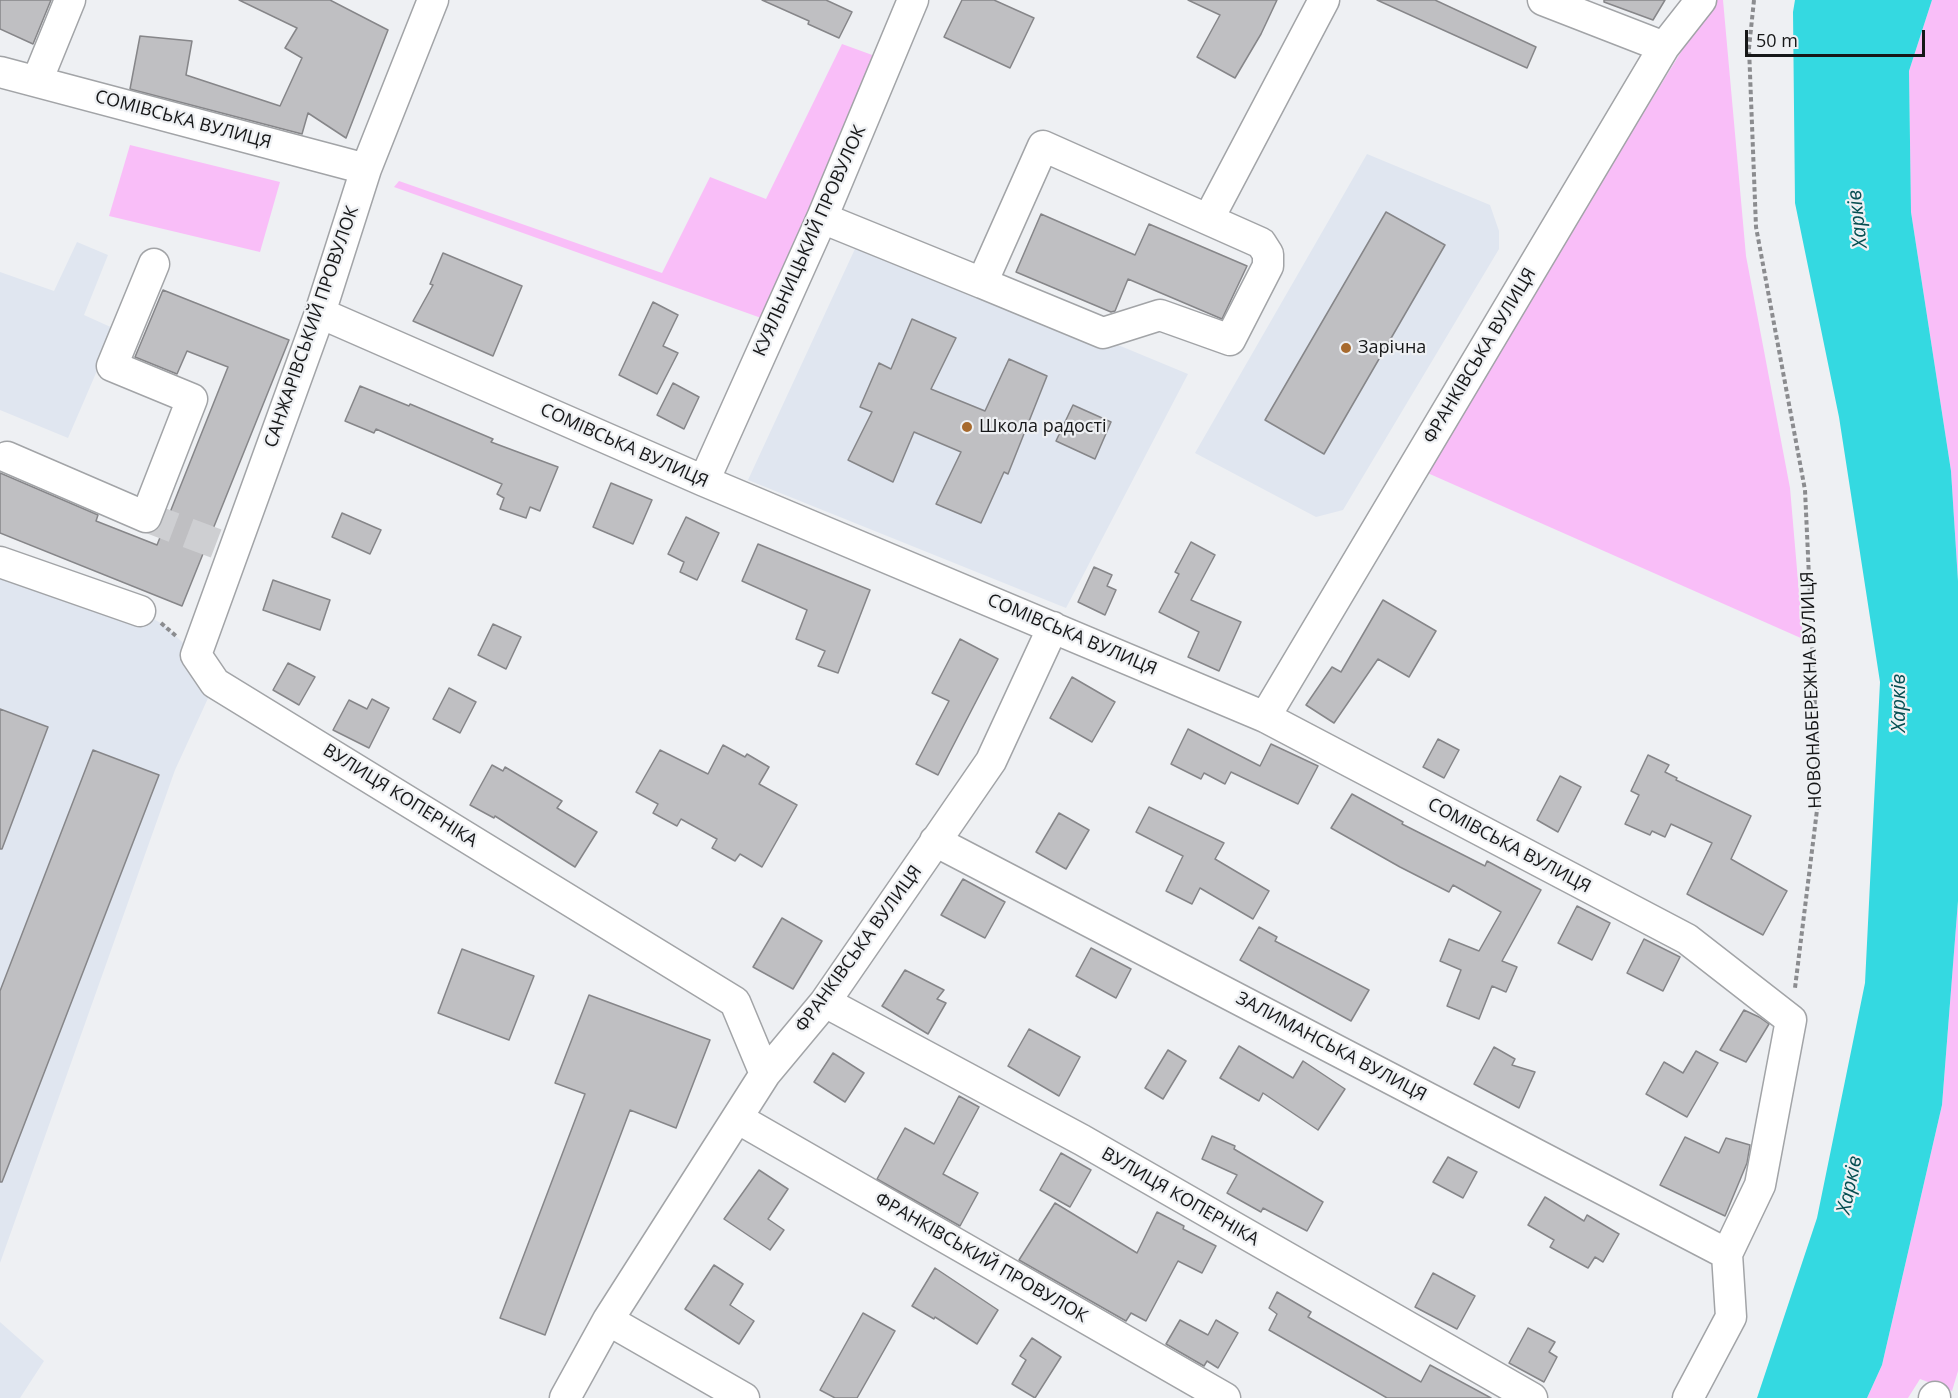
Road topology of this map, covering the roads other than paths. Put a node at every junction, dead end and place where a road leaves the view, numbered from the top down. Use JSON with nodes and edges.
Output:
{"nodes":[{"id":1,"x":70,"y":0,"type":"edge"},
{"id":2,"x":433,"y":0,"type":"edge"},
{"id":3,"x":913,"y":0,"type":"edge"},
{"id":4,"x":1324,"y":0,"type":"edge"},
{"id":5,"x":1543,"y":0,"type":"edge"},
{"id":6,"x":1701,"y":0,"type":"edge"},
{"id":7,"x":1664,"y":47,"type":"junction"},
{"id":8,"x":0,"y":72,"type":"edge"},
{"id":9,"x":37,"y":81,"type":"junction"},
{"id":10,"x":366,"y":169,"type":"junction"},
{"id":11,"x":822,"y":218,"type":"junction"},
{"id":12,"x":1209,"y":218,"type":"junction"},
{"id":13,"x":154,"y":264,"type":"dead end"},
{"id":14,"x":982,"y":283,"type":"junction"},
{"id":15,"x":320,"y":313,"type":"junction"},
{"id":16,"x":7,"y":457,"type":"dead end"},
{"id":17,"x":704,"y":481,"type":"junction"},
{"id":18,"x":0,"y":562,"type":"edge"},
{"id":19,"x":140,"y":610,"type":"road end"},
{"id":20,"x":1053,"y":627,"type":"junction"},
{"id":21,"x":196,"y":655,"type":"joint"},
{"id":22,"x":1265,"y":717,"type":"junction"},
{"id":23,"x":935,"y":841,"type":"junction"},
{"id":24,"x":825,"y":1002,"type":"junction"},
{"id":25,"x":765,"y":1074,"type":"junction"},
{"id":26,"x":737,"y":1119,"type":"junction"},
{"id":27,"x":1727,"y":1254,"type":"junction"},
{"id":28,"x":608,"y":1320,"type":"junction"},
{"id":29,"x":565,"y":1398,"type":"edge"},
{"id":30,"x":744,"y":1398,"type":"edge"},
{"id":31,"x":1225,"y":1398,"type":"edge"},
{"id":32,"x":1532,"y":1398,"type":"edge"},
{"id":33,"x":1688,"y":1398,"type":"edge"}],
"edges":[{"from":1,"to":9,"type":"street"},
{"from":2,"to":10,"type":"street","name":"САНЖАРІВСЬКИЙ ПРОВУЛОК"},
{"from":3,"to":11,"type":"street","name":"КУЯЛЬНИЦЬКИЙ ПРОВУЛОК"},
{"from":4,"to":12,"type":"street"},
{"from":5,"to":7,"type":"street"},
{"from":6,"to":7,"type":"street","name":"ФРАНКІВСЬКА ВУЛИЦЯ"},
{"from":7,"to":22,"type":"street","name":"ФРАНКІВСЬКА ВУЛИЦЯ"},
{"from":8,"to":9,"type":"street","name":"СОМІВСЬКА ВУЛИЦЯ"},
{"from":9,"to":10,"type":"street","name":"СОМІВСЬКА ВУЛИЦЯ"},
{"from":10,"to":15,"type":"street","name":"САНЖАРІВСЬКИЙ ПРОВУЛОК"},
{"from":11,"to":14,"type":"street"},
{"from":11,"to":17,"type":"street","name":"КУЯЛЬНИЦЬКИЙ ПРОВУЛОК"},
{"from":12,"to":14,"type":"street"},
{"from":12,"to":14,"type":"street"},
{"from":13,"to":16,"type":"street"},
{"from":15,"to":17,"type":"street","name":"СОМІВСЬКА ВУЛИЦЯ"},
{"from":15,"to":21,"type":"street","name":"САНЖАРІВСЬКИЙ ПРОВУЛОК"},
{"from":17,"to":20,"type":"street","name":"СОМІВСЬКА ВУЛИЦЯ"},
{"from":18,"to":19,"type":"street"},
{"from":20,"to":22,"type":"street","name":"СОМІВСЬКА ВУЛИЦЯ"},
{"from":20,"to":23,"type":"street","name":"ФРАНКІВСЬКА ВУЛИЦЯ"},
{"from":21,"to":25,"type":"street","name":"ВУЛИЦЯ КОПЕРНІКА"},
{"from":22,"to":27,"type":"street","name":"СОМІВСЬКА ВУЛИЦЯ"},
{"from":23,"to":24,"type":"street","name":"ФРАНКІВСЬКА ВУЛИЦЯ"},
{"from":23,"to":27,"type":"street","name":"ЗАЛИМАНСЬКА ВУЛИЦЯ"},
{"from":24,"to":25,"type":"street","name":"ФРАНКІВСЬКА ВУЛИЦЯ"},
{"from":24,"to":32,"type":"street","name":"ВУЛИЦЯ КОПЕРНІКА"},
{"from":25,"to":26,"type":"street","name":"ФРАНКІВСЬКА ВУЛИЦЯ"},
{"from":26,"to":28,"type":"street","name":"ФРАНКІВСЬКА ВУЛИЦЯ"},
{"from":26,"to":31,"type":"street","name":"ФРАНКІВСЬКИЙ ПРОВУЛОК"},
{"from":27,"to":33,"type":"street"},
{"from":28,"to":29,"type":"street","name":"ФРАНКІВСЬКА ВУЛИЦЯ"},
{"from":28,"to":30,"type":"street"}]}
